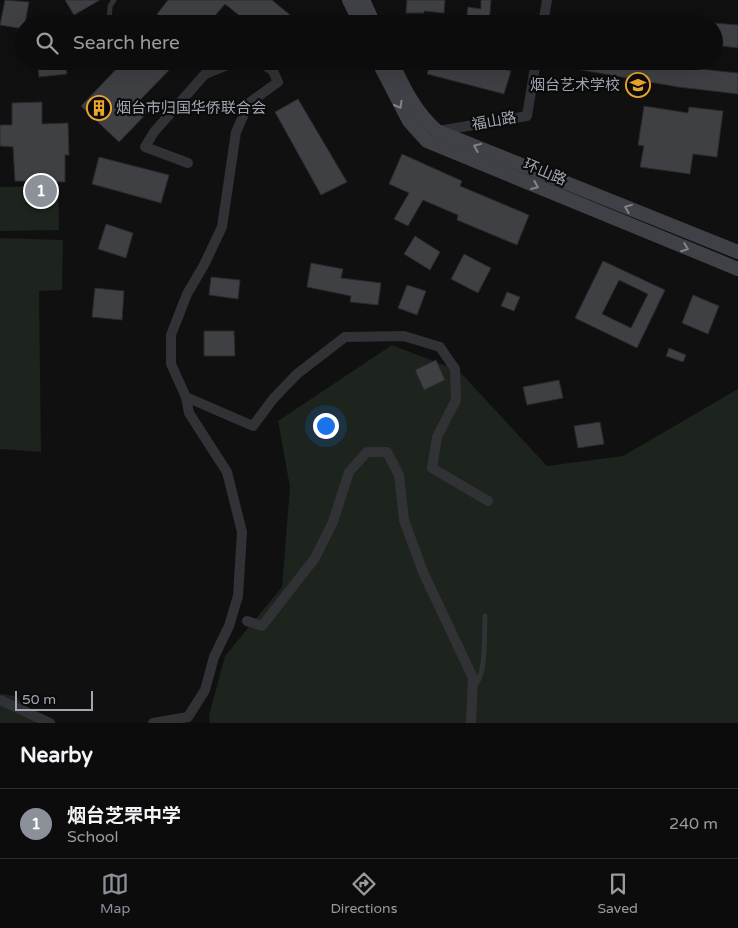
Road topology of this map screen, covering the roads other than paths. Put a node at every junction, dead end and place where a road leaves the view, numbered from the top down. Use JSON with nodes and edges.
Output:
{"nodes":[{"id":1,"x":114,"y":0,"type":"edge"},
{"id":2,"x":349,"y":0,"type":"edge"},
{"id":3,"x":362,"y":0,"type":"edge"},
{"id":4,"x":547,"y":0,"type":"edge"},
{"id":5,"x":110,"y":15,"type":"edge"},
{"id":6,"x":356,"y":15,"type":"edge"},
{"id":7,"x":370,"y":15,"type":"edge"},
{"id":8,"x":544,"y":15,"type":"edge"},
{"id":9,"x":215,"y":70,"type":"edge"},
{"id":10,"x":272,"y":70,"type":"edge"},
{"id":11,"x":383,"y":70,"type":"edge"},
{"id":12,"x":395,"y":70,"type":"edge"},
{"id":13,"x":535,"y":70,"type":"edge"},
{"id":14,"x":437,"y":131,"type":"junction"},
{"id":15,"x":188,"y":163,"type":"dead end"},
{"id":16,"x":738,"y":252,"type":"edge"},
{"id":17,"x":738,"y":269,"type":"edge"},
{"id":18,"x":186,"y":397,"type":"junction"},
{"id":19,"x":488,"y":501,"type":"dead end"},
{"id":20,"x":486,"y":616,"type":"dead end"},
{"id":21,"x":247,"y":621,"type":"dead end"},
{"id":22,"x":472,"y":687,"type":"junction"},
{"id":23,"x":0,"y":700,"type":"edge"},
{"id":24,"x":50,"y":723,"type":"edge"},
{"id":25,"x":153,"y":723,"type":"edge"},
{"id":26,"x":471,"y":723,"type":"edge"}],
"edges":[{"from":1,"to":5,"type":"lane"},
{"from":2,"to":6,"type":"main road"},
{"from":3,"to":7,"type":"main road"},
{"from":4,"to":8,"type":"street"},
{"from":9,"to":15,"type":"street"},
{"from":10,"to":18,"type":"street"},
{"from":11,"to":17,"type":"main road","name":"环山路","one_way":true},
{"from":12,"to":14,"type":"main road","name":"环山路"},
{"from":13,"to":14,"type":"street","name":"福山路"},
{"from":16,"to":14,"type":"main road","name":"环山路","one_way":true},
{"from":18,"to":19,"type":"street"},
{"from":18,"to":25,"type":"street"},
{"from":20,"to":22,"type":"lane"},
{"from":21,"to":22,"type":"street"},
{"from":22,"to":26,"type":"street"},
{"from":23,"to":24,"type":"street"}]}
